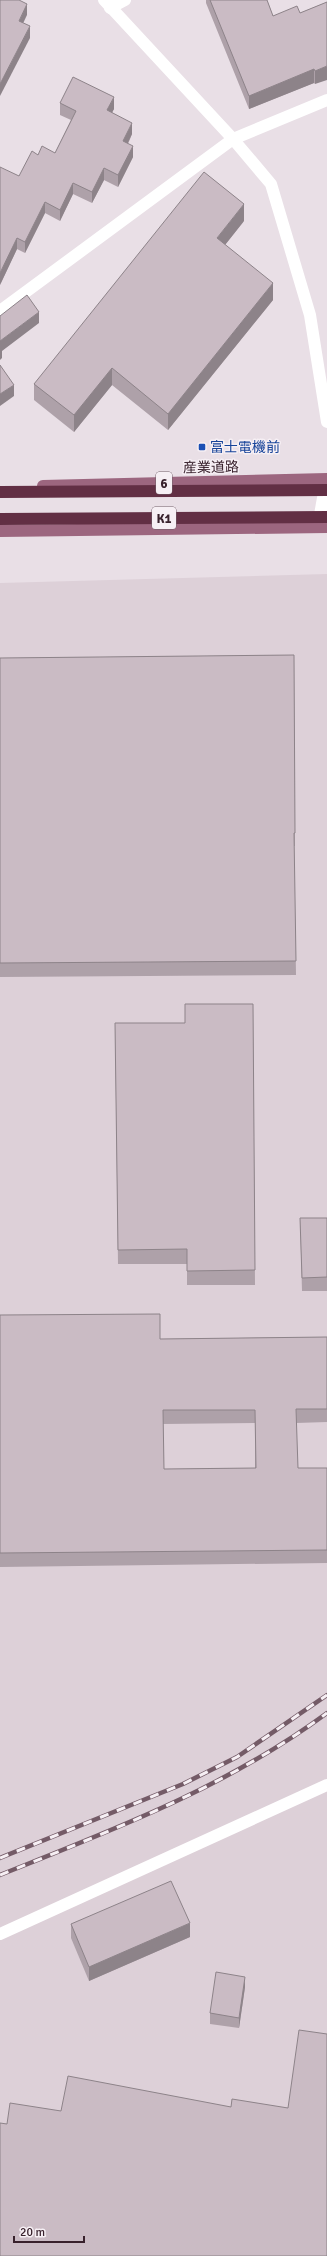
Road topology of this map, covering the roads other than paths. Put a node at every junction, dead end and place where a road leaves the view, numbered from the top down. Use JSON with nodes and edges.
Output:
{"nodes":[{"id":1,"x":125,"y":0,"type":"edge"},
{"id":2,"x":107,"y":4,"type":"edge"},
{"id":3,"x":327,"y":100,"type":"edge"},
{"id":4,"x":233,"y":139,"type":"junction"},
{"id":5,"x":0,"y":311,"type":"edge"},
{"id":6,"x":327,"y":422,"type":"edge"},
{"id":7,"x":327,"y":480,"type":"edge"},
{"id":8,"x":0,"y":487,"type":"edge"},
{"id":9,"x":0,"y":492,"type":"edge"},
{"id":10,"x":327,"y":517,"type":"edge"},
{"id":11,"x":0,"y":519,"type":"edge"},
{"id":12,"x":323,"y":527,"type":"edge"},
{"id":13,"x":0,"y":531,"type":"edge"},
{"id":14,"x":327,"y":1785,"type":"edge"},
{"id":15,"x":0,"y":1934,"type":"edge"}],
"edges":[{"from":1,"to":2,"type":"street"},
{"from":2,"to":4,"type":"street"},
{"from":3,"to":4,"type":"street"},
{"from":4,"to":5,"type":"street"},
{"from":4,"to":6,"type":"street"},
{"from":7,"to":8,"type":"main road","name":"産業道路","number":"6"},
{"from":7,"to":9,"type":"highway","number":"K1"},
{"from":7,"to":12,"type":"street"},
{"from":10,"to":11,"type":"highway","number":"K1"},
{"from":12,"to":13,"type":"main road"},
{"from":14,"to":15,"type":"street"}]}
